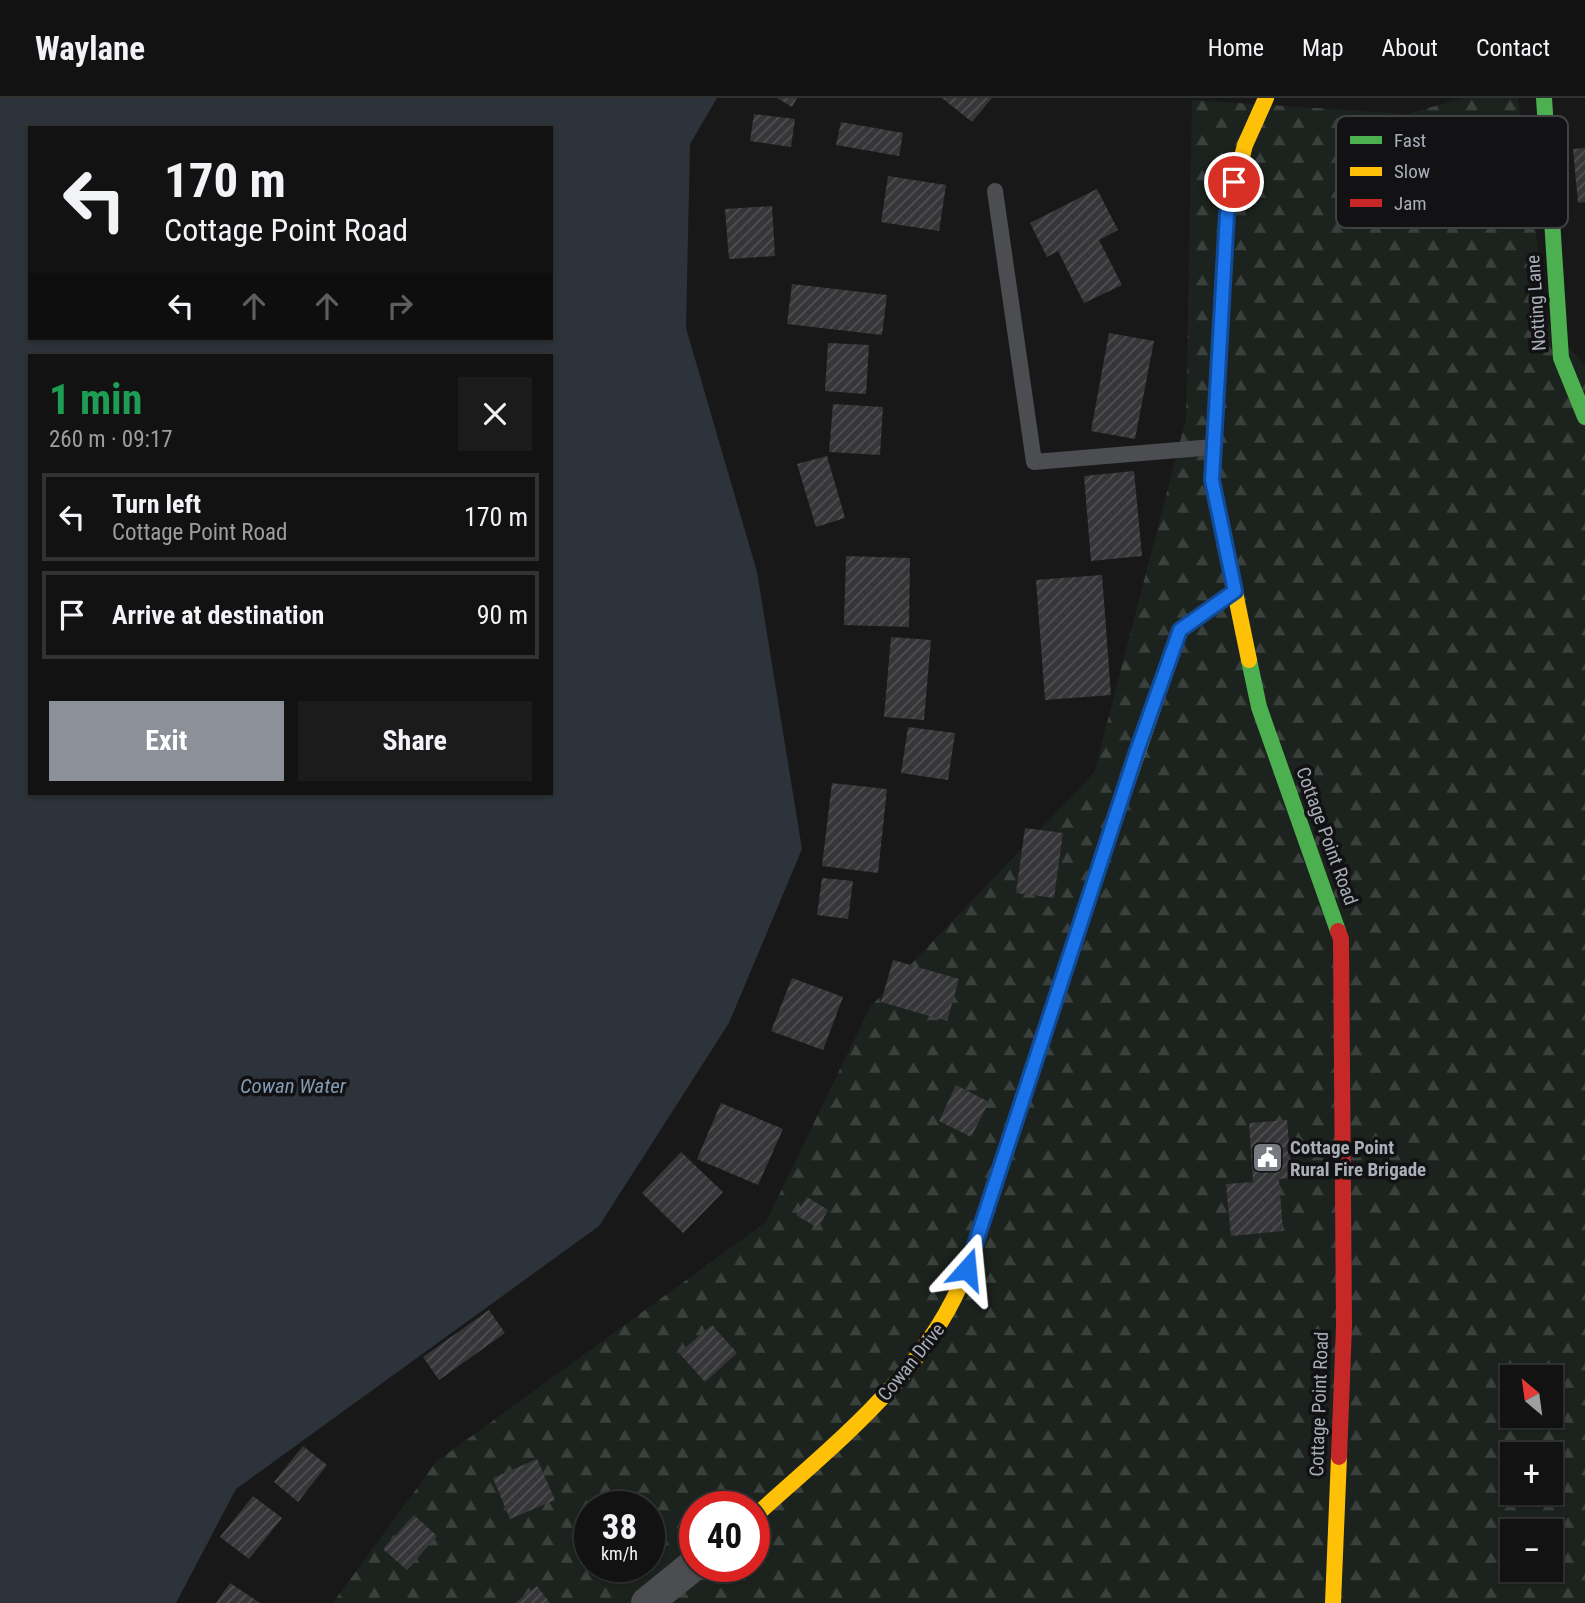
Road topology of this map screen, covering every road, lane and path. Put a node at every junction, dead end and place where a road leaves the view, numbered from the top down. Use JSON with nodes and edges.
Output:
{"nodes":[{"id":1,"x":1266,"y":98,"type":"edge"},
{"id":2,"x":1544,"y":98,"type":"edge"},
{"id":3,"x":1545,"y":116,"type":"edge"},
{"id":4,"x":995,"y":191,"type":"dead end"},
{"id":5,"x":1552,"y":228,"type":"edge"},
{"id":6,"x":1585,"y":417,"type":"edge"},
{"id":7,"x":1214,"y":447,"type":"junction"},
{"id":8,"x":1235,"y":591,"type":"junction"},
{"id":9,"x":770,"y":1502,"type":"edge"},
{"id":10,"x":679,"y":1577,"type":"edge"},
{"id":11,"x":647,"y":1603,"type":"edge"},
{"id":12,"x":1332,"y":1603,"type":"edge"}],
"edges":[{"from":1,"to":7,"type":"street","name":"Cottage Point Road"},
{"from":2,"to":3,"type":"street","name":"Notting Lane"},
{"from":4,"to":7,"type":"lane"},
{"from":5,"to":6,"type":"street","name":"Notting Lane"},
{"from":7,"to":8,"type":"street","name":"Cottage Point Road"},
{"from":8,"to":9,"type":"street","name":"Cowan Drive"},
{"from":8,"to":12,"type":"street","name":"Cottage Point Road"},
{"from":10,"to":11,"type":"street"}]}
